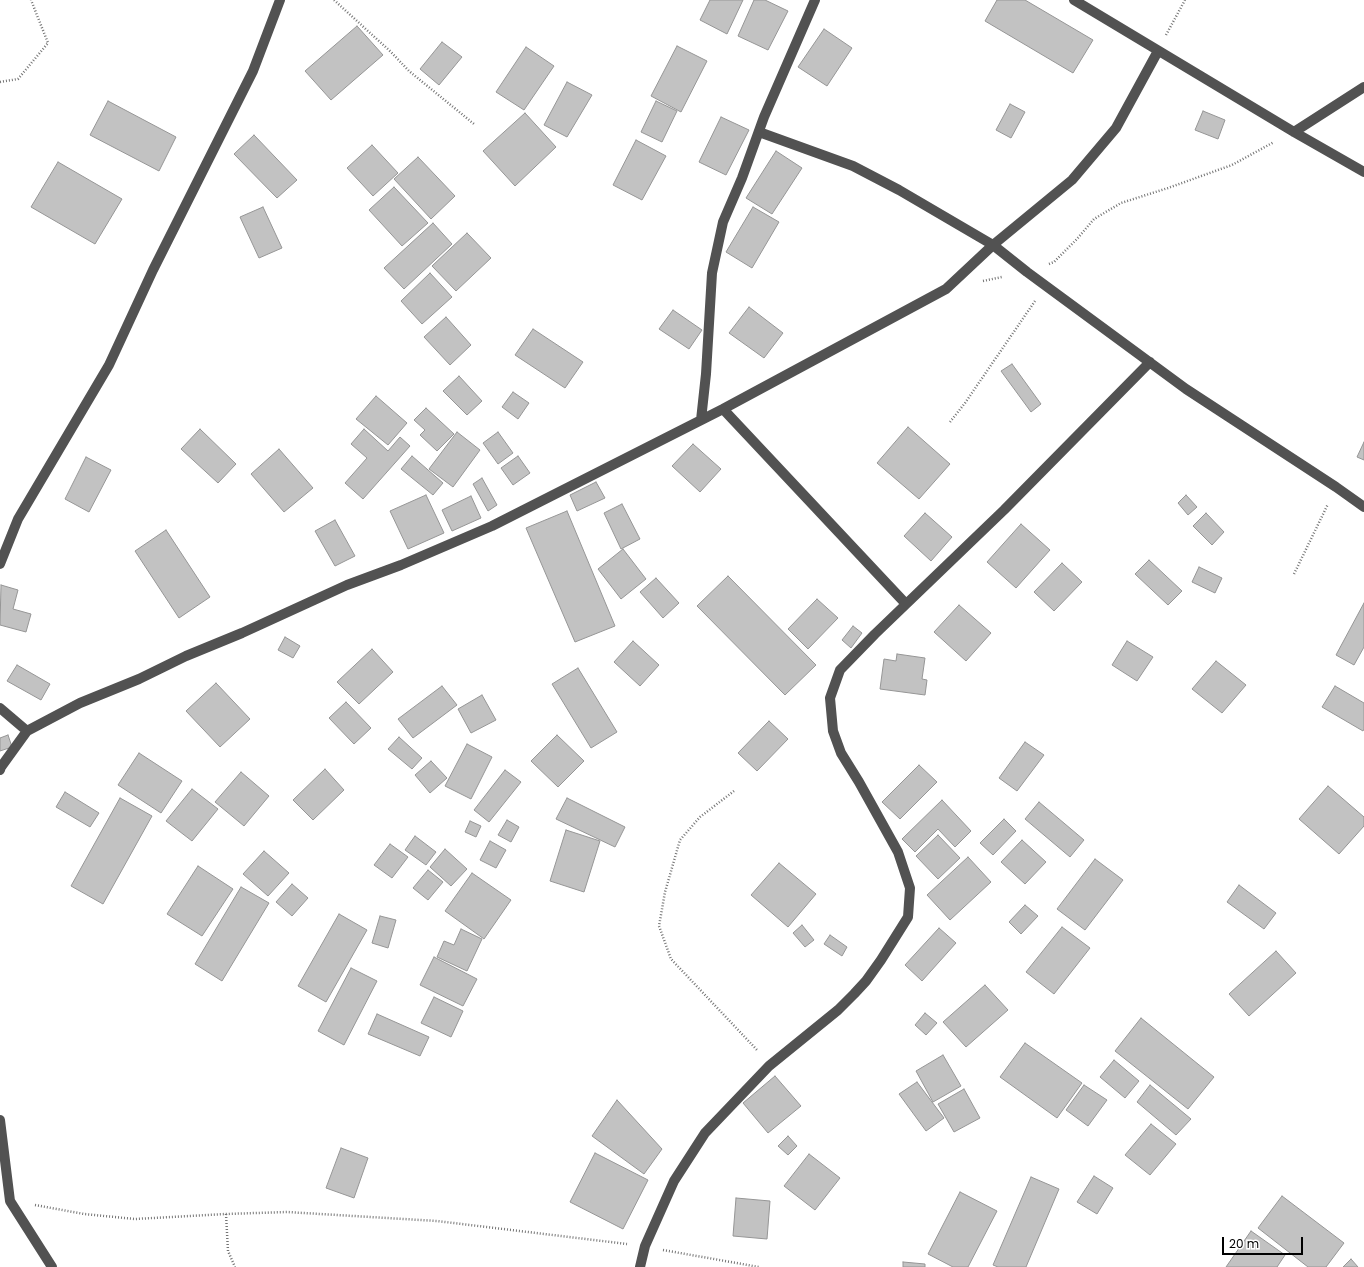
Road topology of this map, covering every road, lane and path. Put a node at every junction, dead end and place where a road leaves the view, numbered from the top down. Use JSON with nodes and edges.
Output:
{"nodes":[{"id":1,"x":31,"y":0,"type":"edge"},
{"id":2,"x":280,"y":0,"type":"edge"},
{"id":3,"x":334,"y":0,"type":"edge"},
{"id":4,"x":815,"y":0,"type":"edge"},
{"id":5,"x":1074,"y":0,"type":"edge"},
{"id":6,"x":1185,"y":0,"type":"edge"},
{"id":7,"x":1158,"y":51,"type":"junction"},
{"id":8,"x":0,"y":82,"type":"edge"},
{"id":9,"x":1364,"y":87,"type":"edge"},
{"id":10,"x":474,"y":124,"type":"dead end"},
{"id":11,"x":759,"y":132,"type":"junction"},
{"id":12,"x":1294,"y":132,"type":"junction"},
{"id":13,"x":1364,"y":172,"type":"edge"},
{"id":14,"x":993,"y":245,"type":"junction"},
{"id":15,"x":1027,"y":272,"type":"junction"},
{"id":16,"x":1046,"y":286,"type":"junction"},
{"id":17,"x":946,"y":289,"type":"junction"},
{"id":18,"x":1150,"y":362,"type":"junction"},
{"id":19,"x":723,"y":409,"type":"junction"},
{"id":20,"x":701,"y":420,"type":"junction"},
{"id":21,"x":950,"y":422,"type":"dead end"},
{"id":22,"x":1336,"y":486,"type":"junction"},
{"id":23,"x":1364,"y":508,"type":"edge"},
{"id":24,"x":0,"y":564,"type":"edge"},
{"id":25,"x":1294,"y":574,"type":"dead end"},
{"id":26,"x":906,"y":604,"type":"junction"},
{"id":27,"x":0,"y":708,"type":"edge"},
{"id":28,"x":27,"y":731,"type":"junction"},
{"id":29,"x":0,"y":770,"type":"edge"},
{"id":30,"x":734,"y":791,"type":"dead end"},
{"id":31,"x":769,"y":1066,"type":"junction"},
{"id":32,"x":0,"y":1120,"type":"edge"},
{"id":33,"x":10,"y":1201,"type":"junction"},
{"id":34,"x":226,"y":1214,"type":"junction"},
{"id":35,"x":645,"y":1246,"type":"junction"},
{"id":36,"x":52,"y":1267,"type":"edge"},
{"id":37,"x":235,"y":1267,"type":"edge"},
{"id":38,"x":640,"y":1267,"type":"edge"},
{"id":39,"x":759,"y":1267,"type":"edge"}],
"edges":[{"from":1,"to":8,"type":"path"},
{"from":2,"to":24,"type":"street"},
{"from":3,"to":10,"type":"path"},
{"from":4,"to":11,"type":"street"},
{"from":5,"to":7,"type":"street"},
{"from":6,"to":7,"type":"path"},
{"from":7,"to":12,"type":"street"},
{"from":7,"to":14,"type":"street"},
{"from":9,"to":12,"type":"street"},
{"from":11,"to":14,"type":"street"},
{"from":11,"to":20,"type":"street"},
{"from":12,"to":13,"type":"street"},
{"from":12,"to":15,"type":"path"},
{"from":14,"to":15,"type":"street"},
{"from":14,"to":17,"type":"street"},
{"from":15,"to":16,"type":"street"},
{"from":15,"to":17,"type":"path"},
{"from":16,"to":18,"type":"street"},
{"from":16,"to":21,"type":"path"},
{"from":17,"to":19,"type":"street"},
{"from":18,"to":22,"type":"street"},
{"from":18,"to":26,"type":"street"},
{"from":19,"to":20,"type":"street"},
{"from":19,"to":26,"type":"street"},
{"from":20,"to":28,"type":"street"},
{"from":22,"to":23,"type":"street"},
{"from":22,"to":25,"type":"path"},
{"from":26,"to":31,"type":"street"},
{"from":27,"to":28,"type":"street"},
{"from":28,"to":29,"type":"street"},
{"from":30,"to":31,"type":"path"},
{"from":31,"to":35,"type":"street"},
{"from":32,"to":33,"type":"street"},
{"from":33,"to":34,"type":"path"},
{"from":33,"to":36,"type":"street"},
{"from":34,"to":35,"type":"path"},
{"from":34,"to":37,"type":"path"},
{"from":35,"to":38,"type":"street"},
{"from":35,"to":39,"type":"path"}]}
